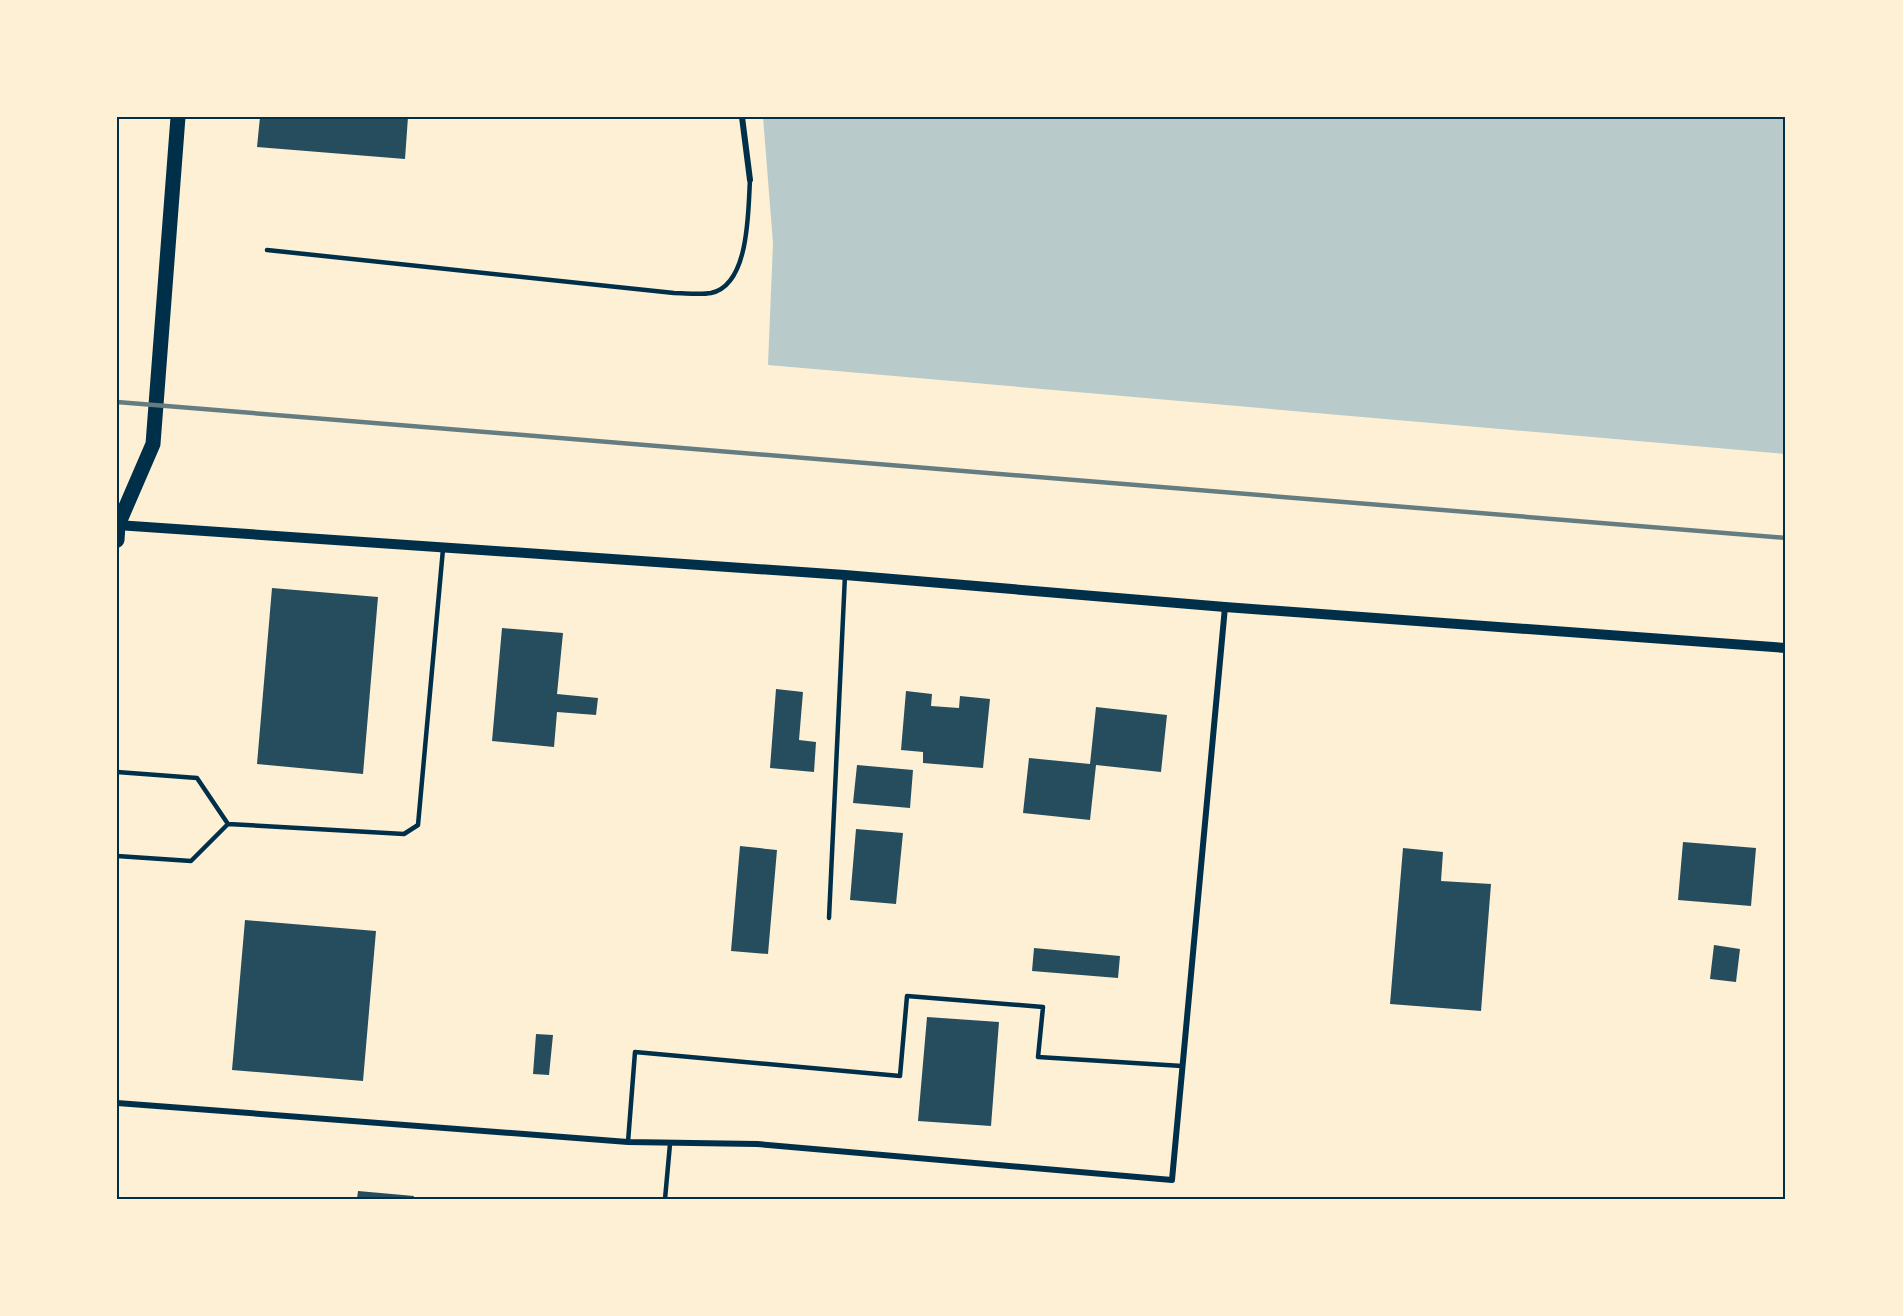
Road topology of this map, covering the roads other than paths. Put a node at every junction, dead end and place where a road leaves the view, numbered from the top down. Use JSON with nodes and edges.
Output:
{"nodes":[{"id":1,"x":178,"y":117,"type":"edge"},
{"id":2,"x":742,"y":117,"type":"edge"},
{"id":3,"x":750,"y":180,"type":"joint"},
{"id":4,"x":267,"y":250,"type":"dead end"},
{"id":5,"x":117,"y":528,"type":"edge"},
{"id":6,"x":443,"y":546,"type":"junction"},
{"id":7,"x":844,"y":575,"type":"junction"},
{"id":8,"x":1225,"y":607,"type":"junction"},
{"id":9,"x":1786,"y":648,"type":"edge"},
{"id":10,"x":117,"y":772,"type":"edge"},
{"id":11,"x":228,"y":824,"type":"junction"},
{"id":12,"x":117,"y":856,"type":"edge"},
{"id":13,"x":829,"y":918,"type":"dead end"},
{"id":14,"x":1182,"y":1066,"type":"junction"},
{"id":15,"x":117,"y":1103,"type":"edge"},
{"id":16,"x":628,"y":1142,"type":"junction"},
{"id":17,"x":670,"y":1144,"type":"junction"},
{"id":18,"x":665,"y":1199,"type":"edge"}],
"edges":[{"from":1,"to":5,"type":"main road"},
{"from":2,"to":3,"type":"street"},
{"from":3,"to":4,"type":"lane"},
{"from":5,"to":6,"type":"street"},
{"from":6,"to":7,"type":"street"},
{"from":6,"to":11,"type":"lane"},
{"from":7,"to":8,"type":"street"},
{"from":7,"to":13,"type":"lane"},
{"from":8,"to":9,"type":"street"},
{"from":8,"to":14,"type":"street"},
{"from":10,"to":11,"type":"lane"},
{"from":11,"to":12,"type":"lane"},
{"from":14,"to":16,"type":"lane"},
{"from":14,"to":17,"type":"street"},
{"from":15,"to":16,"type":"street"},
{"from":16,"to":17,"type":"street"},
{"from":17,"to":18,"type":"lane"}]}
